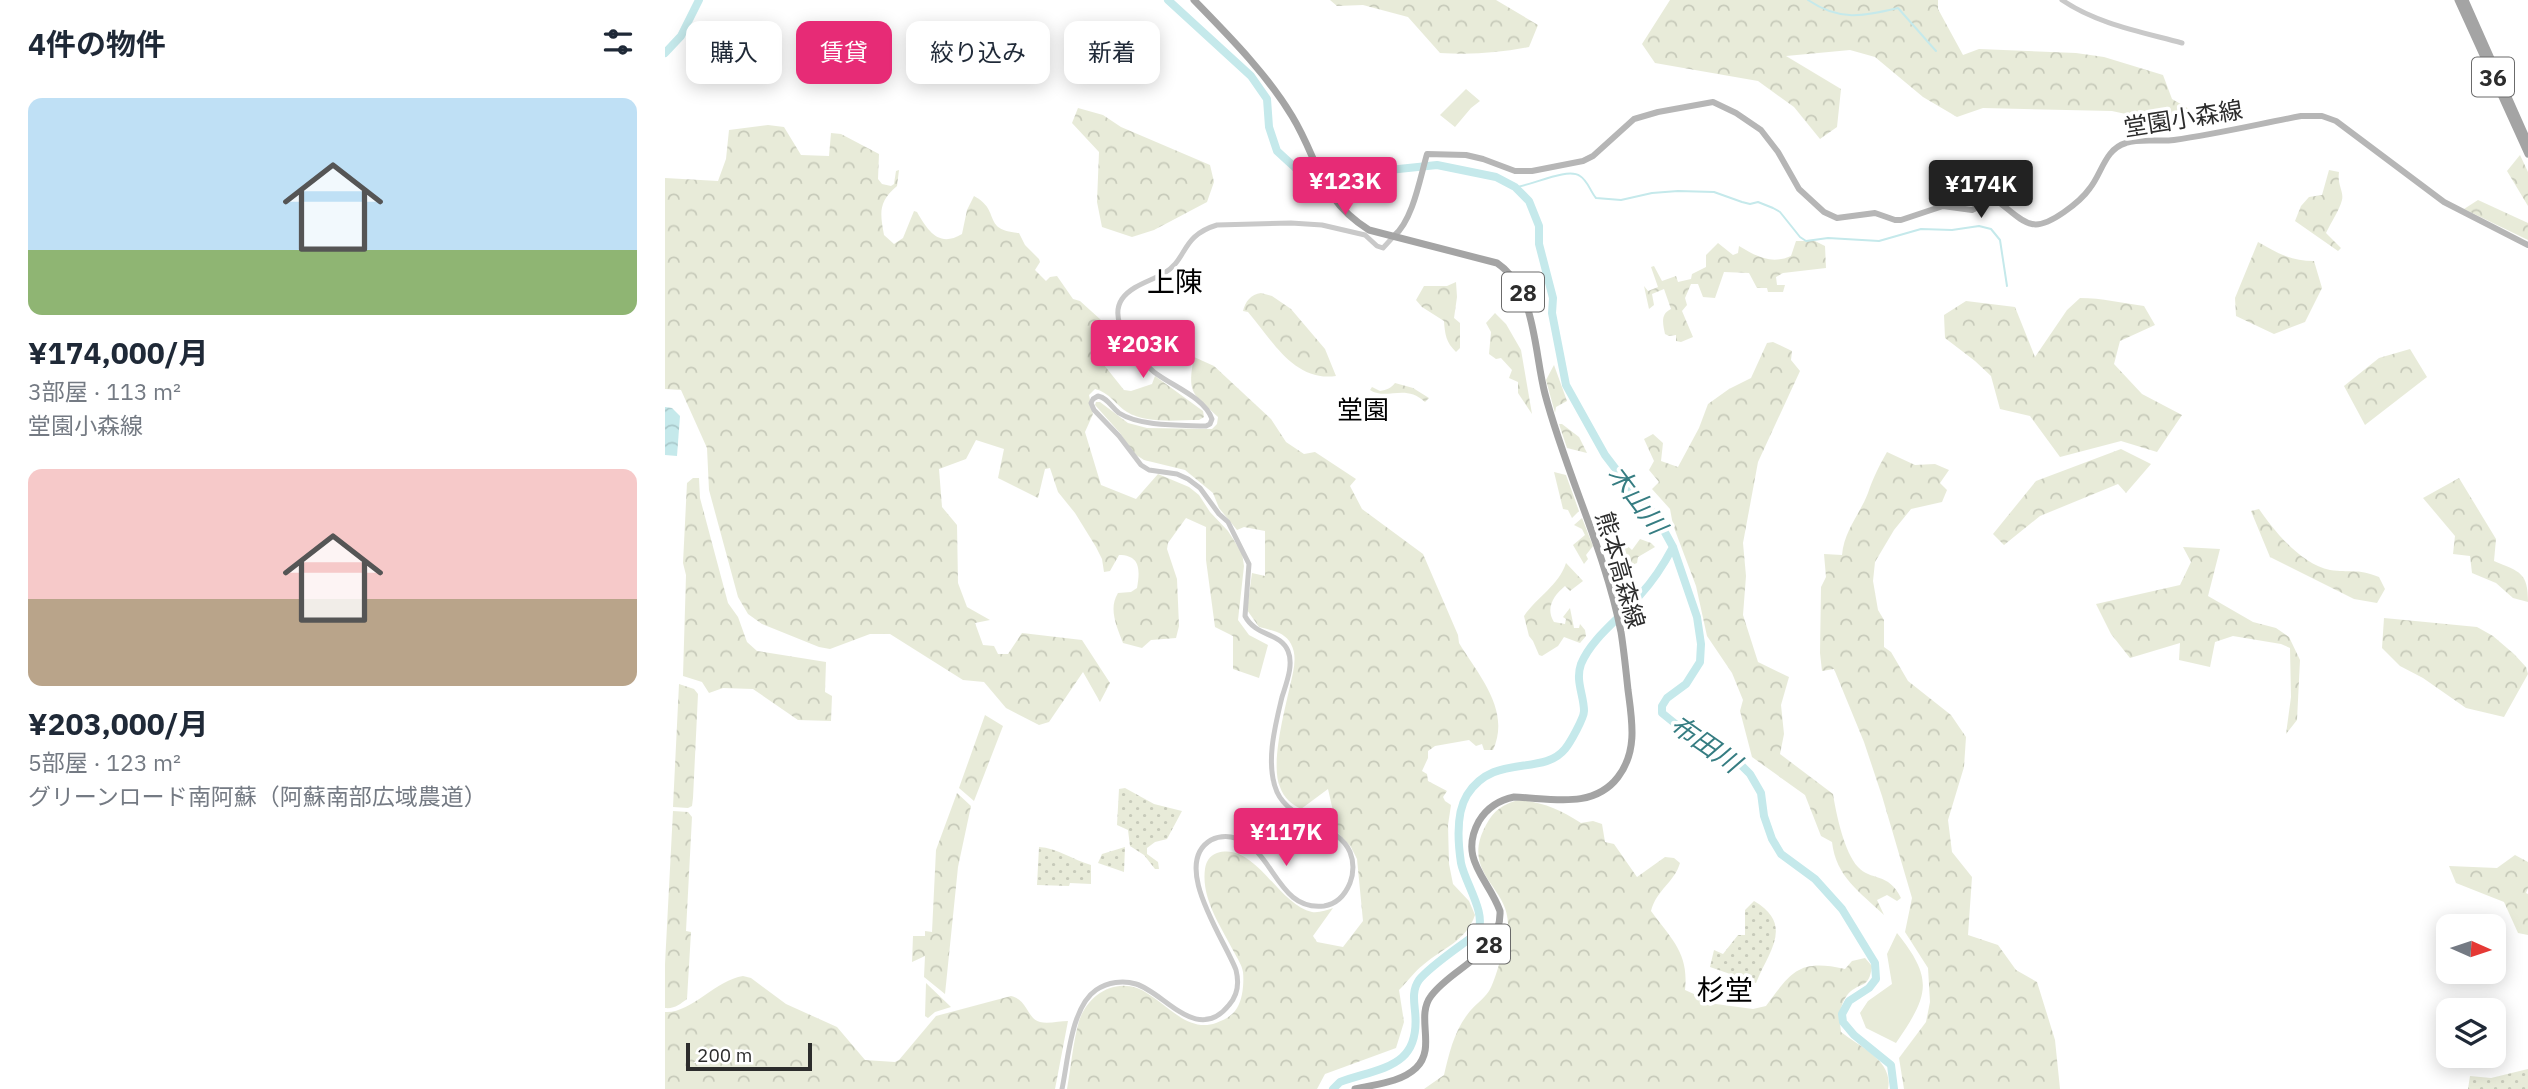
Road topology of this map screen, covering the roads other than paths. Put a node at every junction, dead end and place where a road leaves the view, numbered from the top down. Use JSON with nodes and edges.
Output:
{"nodes":[{"id":1,"x":1194,"y":0,"type":"edge"},
{"id":2,"x":2062,"y":0,"type":"edge"},
{"id":3,"x":2458,"y":0,"type":"edge"},
{"id":4,"x":2465,"y":0,"type":"edge"},
{"id":5,"x":2182,"y":43,"type":"dead end"},
{"id":6,"x":2528,"y":142,"type":"edge"},
{"id":7,"x":2528,"y":154,"type":"edge"},
{"id":8,"x":1394,"y":236,"type":"junction"},
{"id":9,"x":2528,"y":245,"type":"edge"},
{"id":10,"x":1062,"y":1089,"type":"edge"},
{"id":11,"x":1355,"y":1089,"type":"edge"}],
"edges":[{"from":1,"to":8,"type":"main road","name":"熊本高森線","number":"28"},
{"from":2,"to":5,"type":"street"},
{"from":3,"to":7,"type":"main road","number":"36"},
{"from":4,"to":6,"type":"main road","number":"36"},
{"from":8,"to":9,"type":"main road","name":"堂園小森線"},
{"from":8,"to":10,"type":"street"},
{"from":8,"to":11,"type":"main road","name":"熊本高森線","number":"28"}]}
